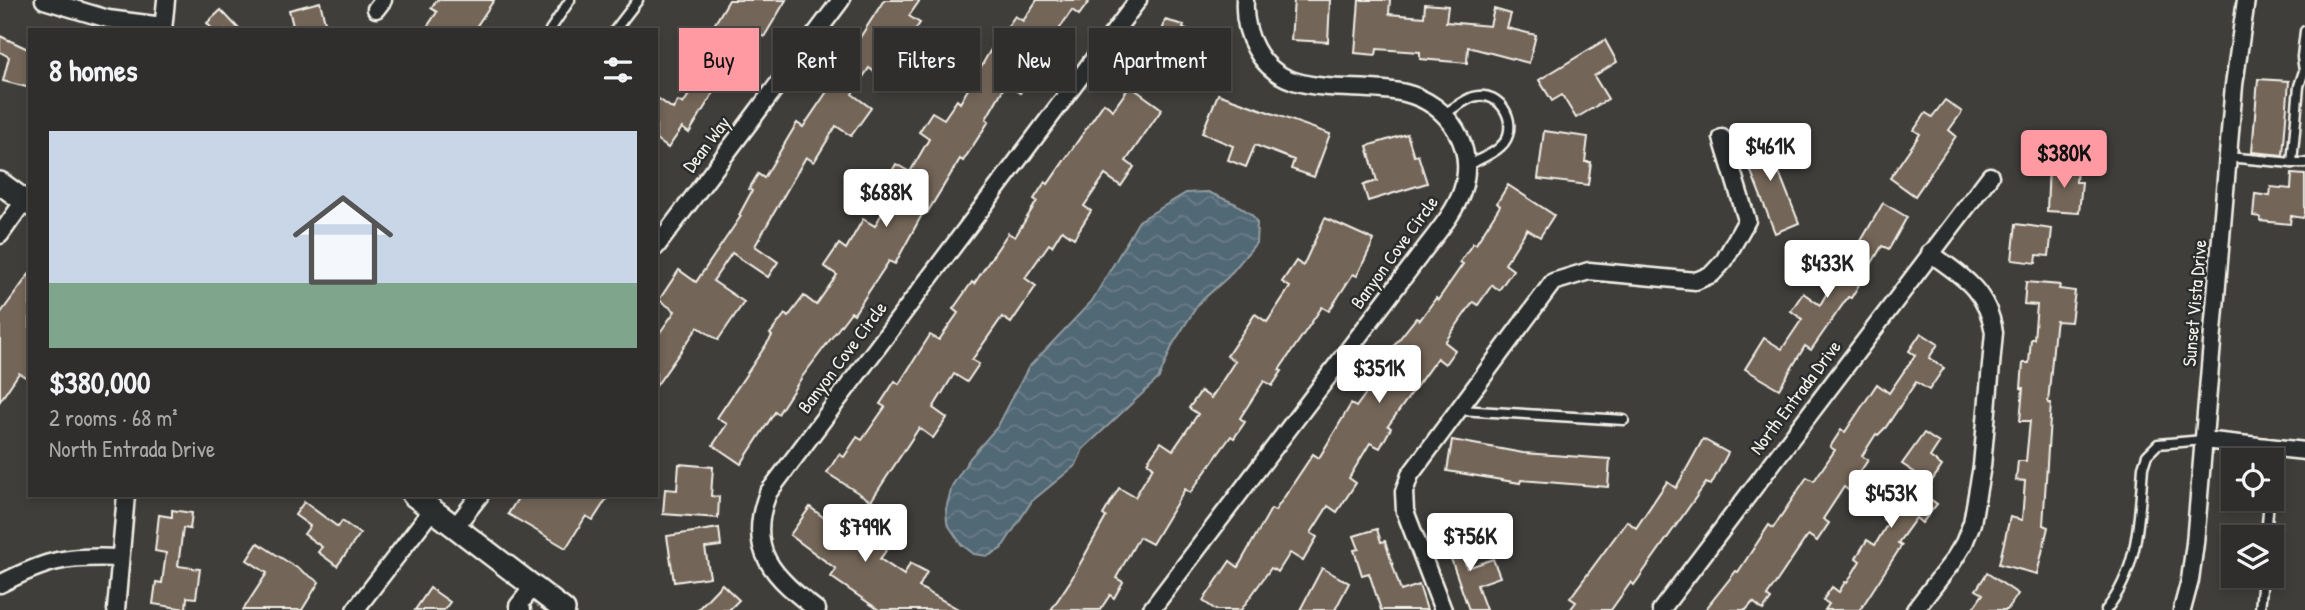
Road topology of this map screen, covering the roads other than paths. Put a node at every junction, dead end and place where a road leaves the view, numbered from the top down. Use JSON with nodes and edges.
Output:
{"nodes":[{"id":1,"x":44,"y":0,"type":"edge"},
{"id":2,"x":166,"y":0,"type":"edge"},
{"id":3,"x":570,"y":0,"type":"edge"},
{"id":4,"x":638,"y":0,"type":"edge"},
{"id":5,"x":841,"y":0,"type":"edge"},
{"id":6,"x":1138,"y":0,"type":"edge"},
{"id":7,"x":1245,"y":0,"type":"edge"},
{"id":8,"x":2246,"y":0,"type":"edge"},
{"id":9,"x":163,"y":28,"type":"edge"},
{"id":10,"x":551,"y":28,"type":"edge"},
{"id":11,"x":617,"y":28,"type":"edge"},
{"id":12,"x":2305,"y":31,"type":"edge"},
{"id":13,"x":1444,"y":114,"type":"junction"},
{"id":14,"x":1722,"y":138,"type":"dead end"},
{"id":15,"x":2227,"y":158,"type":"junction"},
{"id":16,"x":2292,"y":163,"type":"junction"},
{"id":17,"x":2305,"y":163,"type":"edge"},
{"id":18,"x":1466,"y":166,"type":"junction"},
{"id":19,"x":1990,"y":176,"type":"dead end"},
{"id":20,"x":0,"y":183,"type":"edge"},
{"id":21,"x":27,"y":203,"type":"edge"},
{"id":22,"x":0,"y":235,"type":"edge"},
{"id":23,"x":658,"y":244,"type":"edge"},
{"id":24,"x":1930,"y":253,"type":"junction"},
{"id":25,"x":1457,"y":410,"type":"junction"},
{"id":26,"x":1624,"y":420,"type":"dead end"},
{"id":27,"x":2203,"y":440,"type":"junction"},
{"id":28,"x":2242,"y":448,"type":"edge"},
{"id":29,"x":2305,"y":451,"type":"edge"},
{"id":30,"x":2284,"y":453,"type":"edge"},
{"id":31,"x":126,"y":497,"type":"edge"},
{"id":32,"x":416,"y":497,"type":"edge"},
{"id":33,"x":478,"y":497,"type":"edge"},
{"id":34,"x":432,"y":510,"type":"junction"},
{"id":35,"x":455,"y":527,"type":"junction"},
{"id":36,"x":120,"y":558,"type":"junction"},
{"id":37,"x":0,"y":584,"type":"edge"},
{"id":38,"x":533,"y":587,"type":"junction"},
{"id":39,"x":2262,"y":588,"type":"edge"},
{"id":40,"x":116,"y":610,"type":"edge"},
{"id":41,"x":355,"y":610,"type":"edge"},
{"id":42,"x":522,"y":610,"type":"edge"},
{"id":43,"x":564,"y":610,"type":"edge"},
{"id":44,"x":817,"y":610,"type":"edge"},
{"id":45,"x":1151,"y":610,"type":"edge"},
{"id":46,"x":1443,"y":610,"type":"edge"},
{"id":47,"x":1661,"y":610,"type":"edge"},
{"id":48,"x":1915,"y":610,"type":"edge"},
{"id":49,"x":2106,"y":610,"type":"edge"},
{"id":50,"x":2182,"y":610,"type":"edge"},
{"id":51,"x":2260,"y":610,"type":"edge"}],
"edges":[{"from":1,"to":9,"type":"street"},
{"from":2,"to":9,"type":"street"},
{"from":3,"to":10,"type":"lane"},
{"from":4,"to":11,"type":"lane"},
{"from":5,"to":23,"type":"street","name":"Dean Way"},
{"from":6,"to":44,"type":"street","name":"Banyon Cove Circle"},
{"from":7,"to":13,"type":"street","name":"Banyon Cove Circle"},
{"from":8,"to":15,"type":"street","name":"Sunset Vista Drive"},
{"from":12,"to":16,"type":"lane"},
{"from":13,"to":18,"type":"street","name":"Banyon Cove Circle"},
{"from":13,"to":18,"type":"lane"},
{"from":14,"to":25,"type":"street"},
{"from":15,"to":16,"type":"lane"},
{"from":15,"to":27,"type":"street","name":"Sunset Vista Drive"},
{"from":16,"to":17,"type":"lane"},
{"from":18,"to":45,"type":"street","name":"Banyon Cove Circle"},
{"from":19,"to":24,"type":"street","name":"North Entrada Drive"},
{"from":20,"to":21,"type":"main road"},
{"from":21,"to":22,"type":"street"},
{"from":24,"to":47,"type":"street","name":"North Entrada Drive"},
{"from":24,"to":48,"type":"street"},
{"from":25,"to":26,"type":"lane"},
{"from":25,"to":46,"type":"street"},
{"from":27,"to":28,"type":"street"},
{"from":27,"to":49,"type":"lane"},
{"from":27,"to":50,"type":"street","name":"Sunset Vista Drive"},
{"from":29,"to":30,"type":"street"},
{"from":31,"to":36,"type":"street"},
{"from":32,"to":34,"type":"main road"},
{"from":33,"to":35,"type":"street"},
{"from":34,"to":35,"type":"main road"},
{"from":34,"to":41,"type":"street"},
{"from":35,"to":38,"type":"main road"},
{"from":36,"to":37,"type":"street"},
{"from":36,"to":40,"type":"street"},
{"from":38,"to":42,"type":"street"},
{"from":38,"to":43,"type":"main road"},
{"from":39,"to":51,"type":"lane"}]}
